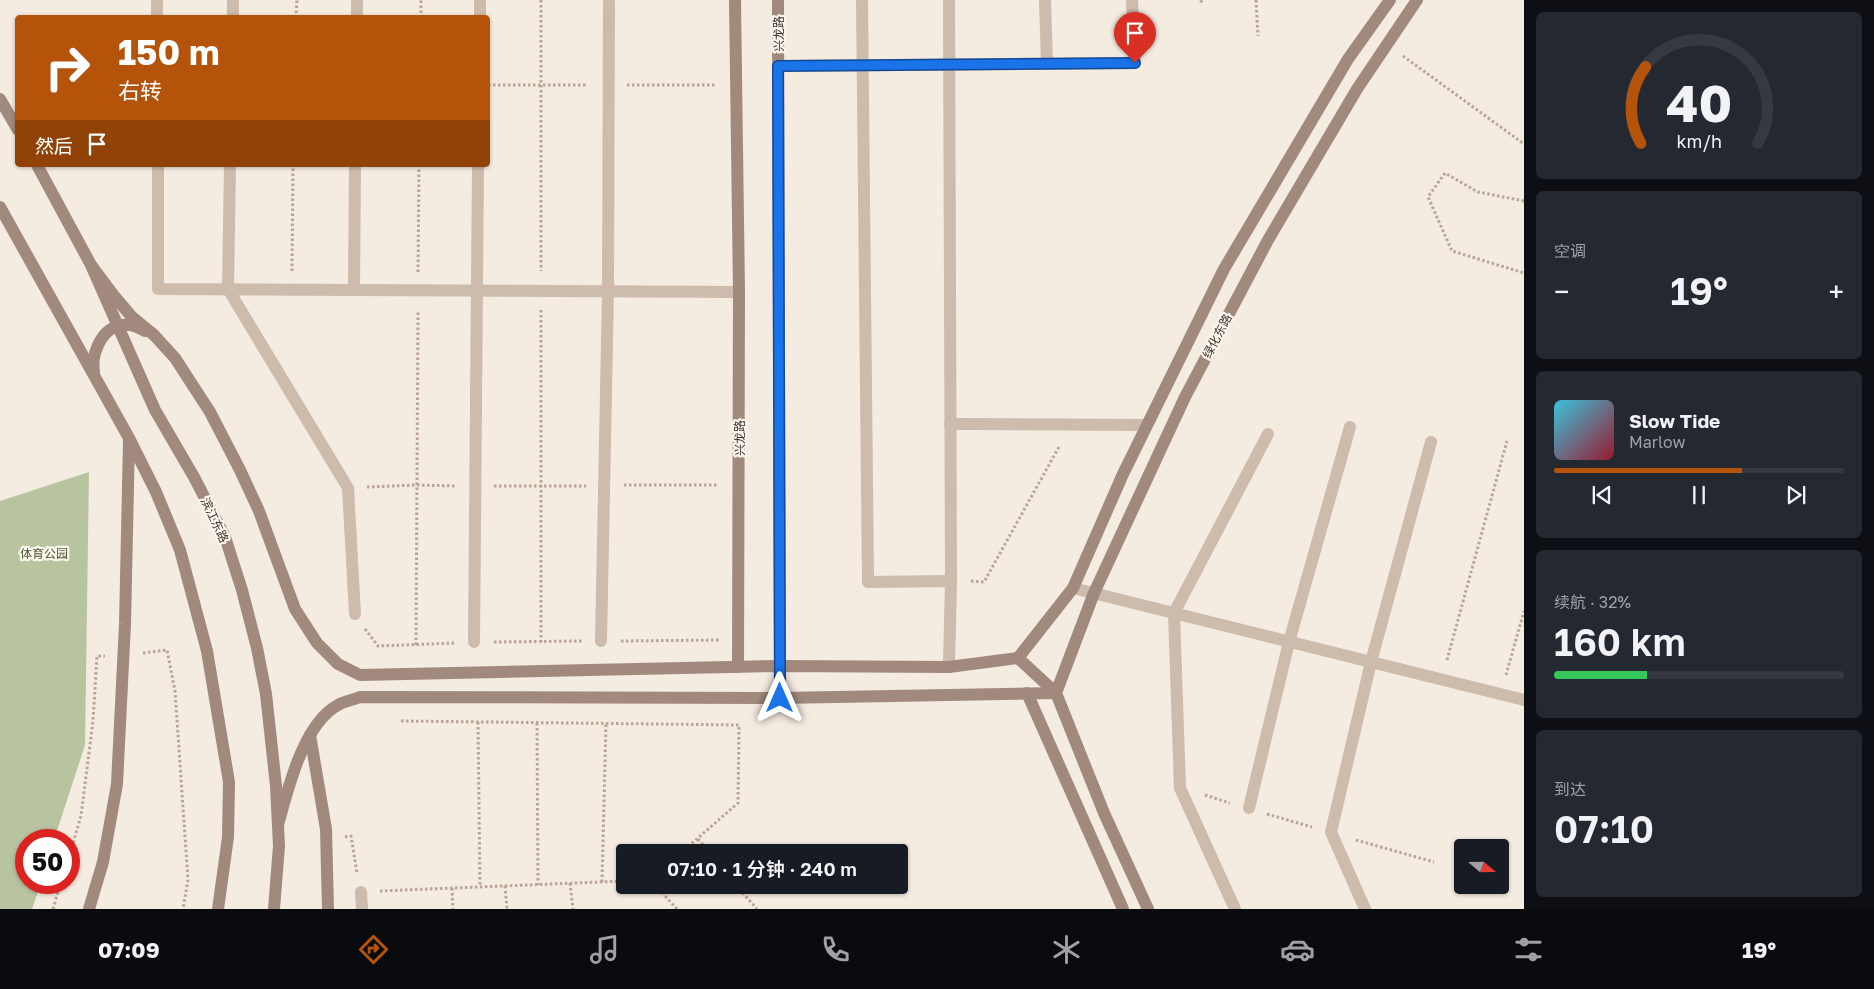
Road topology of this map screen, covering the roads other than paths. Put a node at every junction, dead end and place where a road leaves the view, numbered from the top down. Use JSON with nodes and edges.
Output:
{"nodes":[{"id":1,"x":157,"y":0,"type":"edge"},
{"id":2,"x":233,"y":0,"type":"edge"},
{"id":3,"x":357,"y":0,"type":"edge"},
{"id":4,"x":480,"y":0,"type":"edge"},
{"id":5,"x":609,"y":0,"type":"edge"},
{"id":6,"x":735,"y":0,"type":"edge"},
{"id":7,"x":778,"y":0,"type":"edge"},
{"id":8,"x":862,"y":0,"type":"edge"},
{"id":9,"x":949,"y":0,"type":"edge"},
{"id":10,"x":1045,"y":0,"type":"edge"},
{"id":11,"x":1132,"y":0,"type":"edge"},
{"id":12,"x":1390,"y":0,"type":"edge"},
{"id":13,"x":1417,"y":0,"type":"edge"},
{"id":14,"x":157,"y":15,"type":"edge"},
{"id":15,"x":233,"y":15,"type":"edge"},
{"id":16,"x":357,"y":15,"type":"edge"},
{"id":17,"x":480,"y":15,"type":"edge"},
{"id":18,"x":1047,"y":64,"type":"junction"},
{"id":19,"x":862,"y":65,"type":"junction"},
{"id":20,"x":949,"y":65,"type":"junction"},
{"id":21,"x":778,"y":66,"type":"junction"},
{"id":22,"x":0,"y":98,"type":"edge"},
{"id":23,"x":15,"y":125,"type":"edge"},
{"id":24,"x":38,"y":167,"type":"edge"},
{"id":25,"x":158,"y":167,"type":"edge"},
{"id":26,"x":230,"y":167,"type":"edge"},
{"id":27,"x":355,"y":167,"type":"edge"},
{"id":28,"x":478,"y":167,"type":"edge"},
{"id":29,"x":0,"y":207,"type":"edge"},
{"id":30,"x":91,"y":265,"type":"junction"},
{"id":31,"x":228,"y":289,"type":"junction"},
{"id":32,"x":354,"y":290,"type":"junction"},
{"id":33,"x":477,"y":291,"type":"junction"},
{"id":34,"x":608,"y":292,"type":"junction"},
{"id":35,"x":739,"y":292,"type":"junction"},
{"id":36,"x":118,"y":326,"type":"junction"},
{"id":37,"x":154,"y":335,"type":"junction"},
{"id":38,"x":94,"y":374,"type":"junction"},
{"id":39,"x":950,"y":424,"type":"junction"},
{"id":40,"x":1147,"y":425,"type":"junction"},
{"id":41,"x":1350,"y":428,"type":"dead end"},
{"id":42,"x":1268,"y":434,"type":"dead end"},
{"id":43,"x":130,"y":438,"type":"junction"},
{"id":44,"x":1431,"y":442,"type":"dead end"},
{"id":45,"x":951,"y":581,"type":"junction"},
{"id":46,"x":1073,"y":588,"type":"junction"},
{"id":47,"x":1094,"y":593,"type":"junction"},
{"id":48,"x":1174,"y":613,"type":"junction"},
{"id":49,"x":355,"y":614,"type":"road end"},
{"id":50,"x":601,"y":641,"type":"road end"},
{"id":51,"x":474,"y":642,"type":"road end"},
{"id":52,"x":1289,"y":642,"type":"junction"},
{"id":53,"x":1018,"y":658,"type":"junction"},
{"id":54,"x":1371,"y":662,"type":"junction"},
{"id":55,"x":779,"y":666,"type":"junction"},
{"id":56,"x":738,"y":667,"type":"junction"},
{"id":57,"x":949,"y":667,"type":"junction"},
{"id":58,"x":1056,"y":693,"type":"junction"},
{"id":59,"x":1027,"y":694,"type":"junction"},
{"id":60,"x":780,"y":698,"type":"junction"},
{"id":61,"x":1524,"y":700,"type":"edge"},
{"id":62,"x":310,"y":735,"type":"junction"},
{"id":63,"x":1249,"y":808,"type":"road end"},
{"id":64,"x":278,"y":825,"type":"junction"},
{"id":65,"x":361,"y":892,"type":"road end"},
{"id":66,"x":89,"y":909,"type":"edge"},
{"id":67,"x":218,"y":909,"type":"edge"},
{"id":68,"x":274,"y":909,"type":"edge"},
{"id":69,"x":328,"y":909,"type":"edge"},
{"id":70,"x":362,"y":909,"type":"edge"},
{"id":71,"x":1123,"y":909,"type":"edge"},
{"id":72,"x":1148,"y":909,"type":"edge"},
{"id":73,"x":1235,"y":909,"type":"edge"},
{"id":74,"x":1365,"y":909,"type":"edge"}],
"edges":[{"from":1,"to":14,"type":"street"},
{"from":2,"to":15,"type":"street"},
{"from":3,"to":16,"type":"street"},
{"from":4,"to":17,"type":"street"},
{"from":5,"to":34,"type":"street"},
{"from":6,"to":35,"type":"main road","name":"兴龙路"},
{"from":7,"to":21,"type":"main road","name":"兴龙路"},
{"from":8,"to":19,"type":"street"},
{"from":9,"to":20,"type":"street"},
{"from":10,"to":18,"type":"street"},
{"from":11,"to":18,"type":"street"},
{"from":12,"to":40,"type":"main road","name":"绿化东路"},
{"from":13,"to":47,"type":"main road","name":"绿化东路"},
{"from":18,"to":20,"type":"street"},
{"from":19,"to":20,"type":"street"},
{"from":19,"to":21,"type":"street"},
{"from":19,"to":45,"type":"street"},
{"from":20,"to":39,"type":"street"},
{"from":21,"to":55,"type":"main road","name":"兴龙路"},
{"from":22,"to":23,"type":"main road"},
{"from":24,"to":30,"type":"main road","name":"滨江东路"},
{"from":25,"to":31,"type":"street"},
{"from":26,"to":31,"type":"street"},
{"from":27,"to":32,"type":"street"},
{"from":28,"to":33,"type":"street"},
{"from":29,"to":38,"type":"main road"},
{"from":30,"to":36,"type":"main road","name":"滨江东路"},
{"from":30,"to":37,"type":"main road"},
{"from":31,"to":32,"type":"street"},
{"from":31,"to":49,"type":"street"},
{"from":32,"to":33,"type":"street"},
{"from":33,"to":34,"type":"street"},
{"from":33,"to":51,"type":"street"},
{"from":34,"to":35,"type":"street"},
{"from":34,"to":50,"type":"street"},
{"from":35,"to":56,"type":"main road","name":"兴龙路"},
{"from":36,"to":37,"type":"main road"},
{"from":36,"to":38,"type":"main road"},
{"from":36,"to":64,"type":"main road","name":"滨江东路"},
{"from":37,"to":56,"type":"main road"},
{"from":38,"to":43,"type":"main road"},
{"from":39,"to":40,"type":"street"},
{"from":39,"to":45,"type":"street"},
{"from":40,"to":46,"type":"main road","name":"绿化东路"},
{"from":41,"to":52,"type":"street"},
{"from":42,"to":48,"type":"street"},
{"from":43,"to":66,"type":"main road"},
{"from":43,"to":67,"type":"main road"},
{"from":44,"to":54,"type":"street"},
{"from":45,"to":57,"type":"street"},
{"from":46,"to":47,"type":"street"},
{"from":46,"to":53,"type":"main road","name":"绿化东路"},
{"from":47,"to":48,"type":"street"},
{"from":47,"to":58,"type":"main road","name":"绿化东路"},
{"from":48,"to":52,"type":"street"},
{"from":48,"to":73,"type":"street"},
{"from":52,"to":54,"type":"street"},
{"from":52,"to":63,"type":"street"},
{"from":53,"to":57,"type":"main road"},
{"from":53,"to":58,"type":"main road"},
{"from":54,"to":61,"type":"street"},
{"from":54,"to":74,"type":"street"},
{"from":55,"to":56,"type":"main road"},
{"from":55,"to":57,"type":"main road"},
{"from":55,"to":60,"type":"main road","name":"兴龙路"},
{"from":58,"to":59,"type":"main road"},
{"from":58,"to":72,"type":"main road"},
{"from":59,"to":60,"type":"main road"},
{"from":59,"to":71,"type":"main road"},
{"from":60,"to":62,"type":"main road"},
{"from":62,"to":64,"type":"main road"},
{"from":62,"to":69,"type":"main road"},
{"from":64,"to":68,"type":"main road","name":"滨江东路"},
{"from":65,"to":70,"type":"street"}]}
